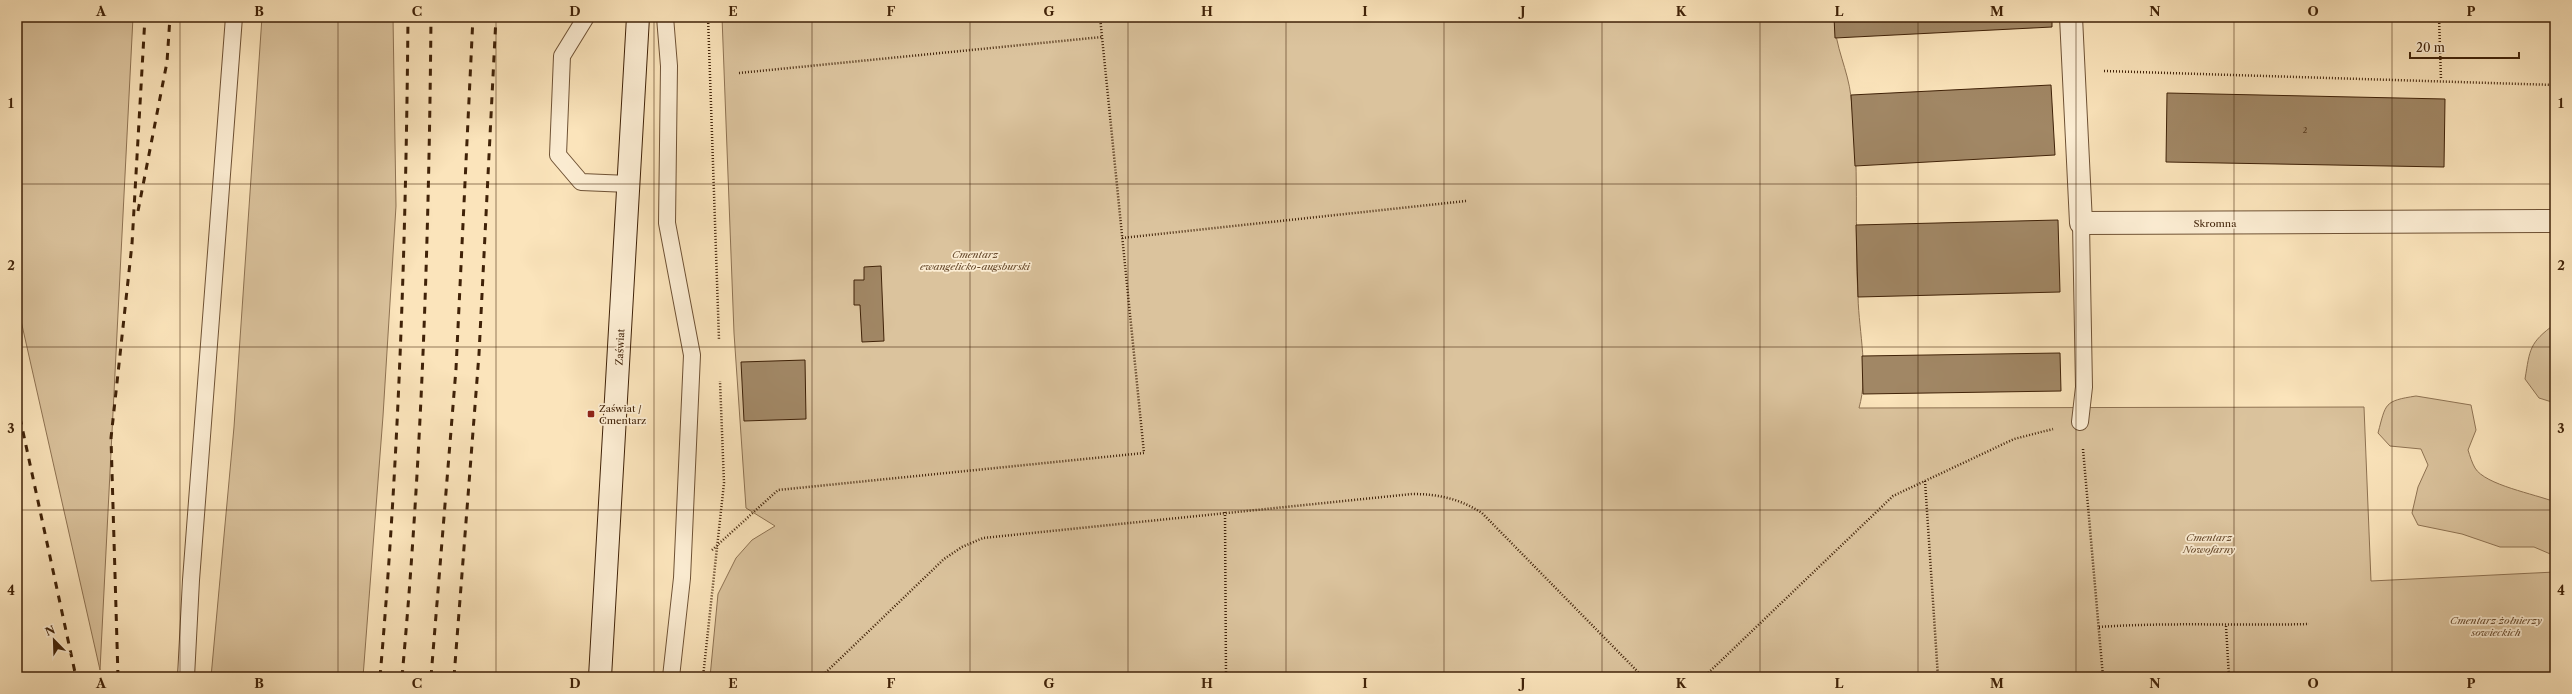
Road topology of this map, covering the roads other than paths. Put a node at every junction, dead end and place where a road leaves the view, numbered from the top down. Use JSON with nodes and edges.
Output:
{"nodes":[{"id":1,"x":234,"y":17,"type":"edge"},
{"id":2,"x":586,"y":17,"type":"edge"},
{"id":3,"x":638,"y":17,"type":"edge"},
{"id":4,"x":665,"y":17,"type":"edge"},
{"id":5,"x":2071,"y":17,"type":"edge"},
{"id":6,"x":629,"y":184,"type":"junction"},
{"id":7,"x":2555,"y":221,"type":"edge"},
{"id":8,"x":2081,"y":224,"type":"junction"},
{"id":9,"x":2080,"y":422,"type":"road end"},
{"id":10,"x":186,"y":677,"type":"edge"},
{"id":11,"x":600,"y":677,"type":"edge"},
{"id":12,"x":671,"y":677,"type":"edge"}],
"edges":[{"from":1,"to":10,"type":"lane"},
{"from":2,"to":6,"type":"lane"},
{"from":3,"to":6,"type":"street","name":"Zaświat"},
{"from":4,"to":12,"type":"lane"},
{"from":5,"to":8,"type":"street"},
{"from":6,"to":11,"type":"street","name":"Zaświat"},
{"from":7,"to":8,"type":"street","name":"Skromna"},
{"from":8,"to":9,"type":"lane"}]}
